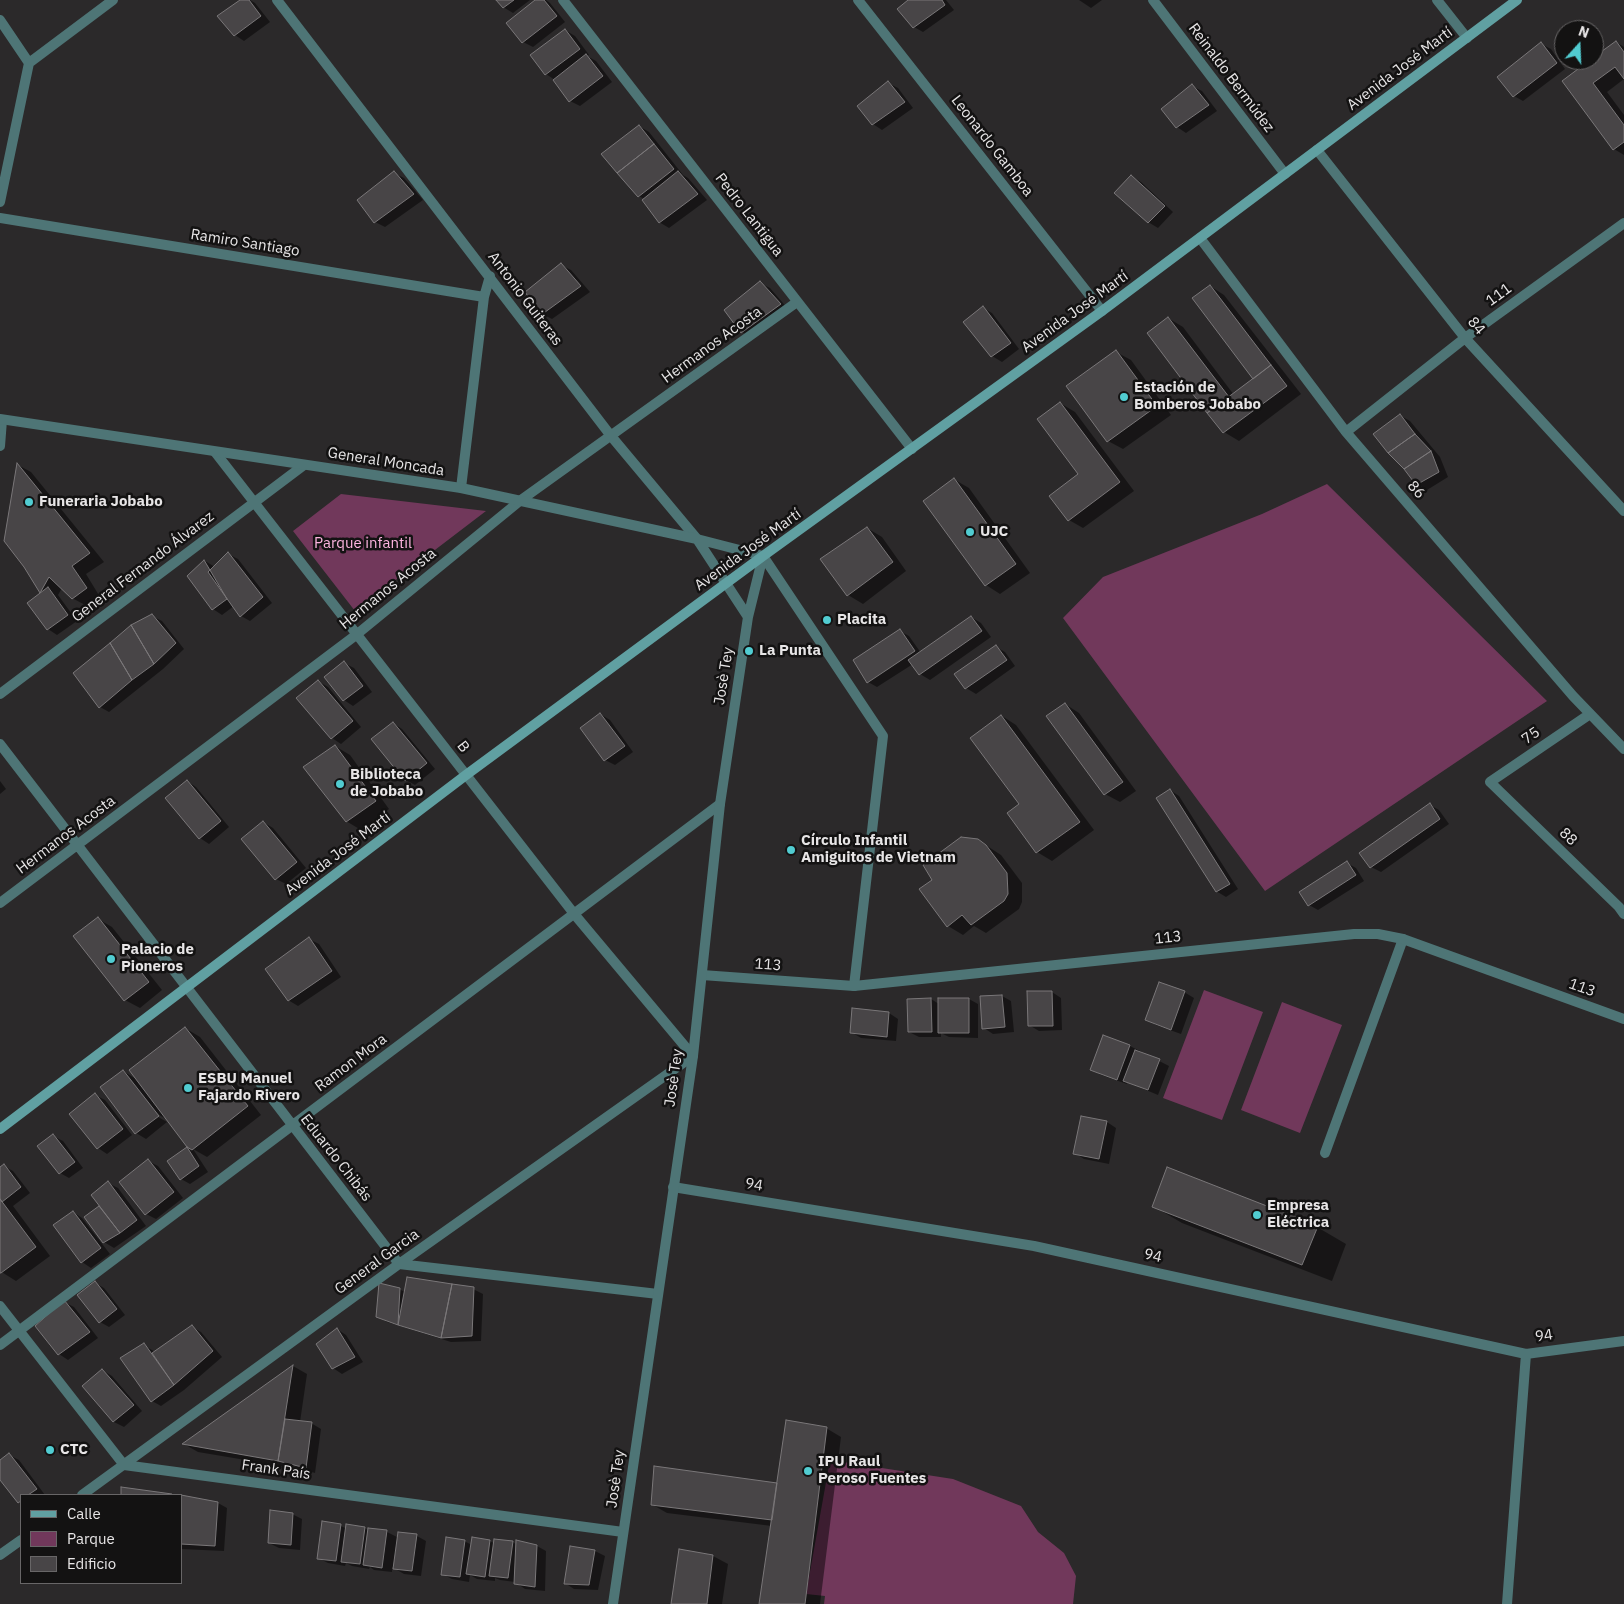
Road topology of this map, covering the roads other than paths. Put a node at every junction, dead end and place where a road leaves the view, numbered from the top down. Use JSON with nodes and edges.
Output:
{"nodes":[{"id":1,"x":113,"y":0,"type":"edge"},
{"id":2,"x":277,"y":0,"type":"edge"},
{"id":3,"x":563,"y":0,"type":"edge"},
{"id":4,"x":858,"y":0,"type":"edge"},
{"id":5,"x":1153,"y":0,"type":"edge"},
{"id":6,"x":1437,"y":0,"type":"edge"},
{"id":7,"x":1517,"y":0,"type":"edge"},
{"id":8,"x":0,"y":20,"type":"edge"},
{"id":9,"x":1467,"y":38,"type":"junction"},
{"id":10,"x":29,"y":63,"type":"junction"},
{"id":11,"x":1317,"y":150,"type":"junction"},
{"id":12,"x":1285,"y":174,"type":"junction"},
{"id":13,"x":0,"y":202,"type":"edge"},
{"id":14,"x":0,"y":218,"type":"edge"},
{"id":15,"x":1624,"y":223,"type":"edge"},
{"id":16,"x":1200,"y":238,"type":"junction"},
{"id":17,"x":490,"y":276,"type":"junction"},
{"id":18,"x":484,"y":298,"type":"junction"},
{"id":19,"x":797,"y":302,"type":"junction"},
{"id":20,"x":1102,"y":312,"type":"junction"},
{"id":21,"x":1465,"y":338,"type":"junction"},
{"id":22,"x":1,"y":420,"type":"edge"},
{"id":23,"x":1346,"y":432,"type":"junction"},
{"id":24,"x":611,"y":436,"type":"junction"},
{"id":25,"x":0,"y":446,"type":"edge"},
{"id":26,"x":912,"y":449,"type":"junction"},
{"id":27,"x":215,"y":452,"type":"junction"},
{"id":28,"x":304,"y":465,"type":"junction"},
{"id":29,"x":461,"y":488,"type":"junction"},
{"id":30,"x":520,"y":500,"type":"junction"},
{"id":31,"x":254,"y":502,"type":"junction"},
{"id":32,"x":1624,"y":511,"type":"edge"},
{"id":33,"x":696,"y":538,"type":"junction"},
{"id":34,"x":763,"y":556,"type":"junction"},
{"id":35,"x":726,"y":584,"type":"junction"},
{"id":36,"x":748,"y":617,"type":"junction"},
{"id":37,"x":356,"y":635,"type":"junction"},
{"id":38,"x":0,"y":694,"type":"edge"},
{"id":39,"x":1590,"y":714,"type":"junction"},
{"id":40,"x":0,"y":744,"type":"edge"},
{"id":41,"x":1624,"y":750,"type":"edge"},
{"id":42,"x":466,"y":775,"type":"junction"},
{"id":43,"x":1490,"y":782,"type":"joint"},
{"id":44,"x":720,"y":804,"type":"junction"},
{"id":45,"x":78,"y":845,"type":"junction"},
{"id":46,"x":0,"y":903,"type":"edge"},
{"id":47,"x":574,"y":914,"type":"junction"},
{"id":48,"x":1624,"y":914,"type":"edge"},
{"id":49,"x":1403,"y":939,"type":"junction"},
{"id":50,"x":702,"y":975,"type":"junction"},
{"id":51,"x":854,"y":986,"type":"junction"},
{"id":52,"x":186,"y":987,"type":"junction"},
{"id":53,"x":1624,"y":1019,"type":"edge"},
{"id":54,"x":692,"y":1056,"type":"junction"},
{"id":55,"x":292,"y":1126,"type":"junction"},
{"id":56,"x":0,"y":1129,"type":"edge"},
{"id":57,"x":1325,"y":1153,"type":"dead end"},
{"id":58,"x":674,"y":1187,"type":"junction"},
{"id":59,"x":399,"y":1264,"type":"junction"},
{"id":60,"x":658,"y":1294,"type":"junction"},
{"id":61,"x":0,"y":1306,"type":"edge"},
{"id":62,"x":19,"y":1331,"type":"junction"},
{"id":63,"x":1624,"y":1340,"type":"edge"},
{"id":64,"x":0,"y":1345,"type":"edge"},
{"id":65,"x":1526,"y":1354,"type":"junction"},
{"id":66,"x":124,"y":1465,"type":"junction"},
{"id":67,"x":83,"y":1494,"type":"edge"},
{"id":68,"x":623,"y":1532,"type":"junction"},
{"id":69,"x":20,"y":1541,"type":"edge"},
{"id":70,"x":0,"y":1555,"type":"edge"},
{"id":71,"x":613,"y":1604,"type":"edge"},
{"id":72,"x":1507,"y":1604,"type":"edge"}],
"edges":[{"from":1,"to":10,"type":"street"},
{"from":2,"to":17,"type":"street","name":"Antonio Guiteras"},
{"from":3,"to":19,"type":"street","name":"Pedro Lantigua"},
{"from":4,"to":20,"type":"street","name":"Leonardo Gamboa"},
{"from":5,"to":12,"type":"street","name":"Reinaldo Bermúdez"},
{"from":6,"to":9,"type":"street"},
{"from":7,"to":9,"type":"main road","name":"Avenida José Martí"},
{"from":8,"to":10,"type":"street"},
{"from":9,"to":11,"type":"main road","name":"Avenida José Martí"},
{"from":10,"to":13,"type":"street"},
{"from":11,"to":12,"type":"main road","name":"Avenida José Martí"},
{"from":11,"to":21,"type":"street","name":"84"},
{"from":12,"to":16,"type":"main road","name":"Avenida José Martí"},
{"from":14,"to":18,"type":"street","name":"Ramiro Santiago"},
{"from":15,"to":21,"type":"street","name":"111"},
{"from":16,"to":20,"type":"main road","name":"Avenida José Martí"},
{"from":16,"to":23,"type":"street","name":"86"},
{"from":17,"to":18,"type":"street"},
{"from":17,"to":24,"type":"street","name":"Antonio Guiteras"},
{"from":18,"to":29,"type":"street"},
{"from":19,"to":24,"type":"street","name":"Hermanos Acosta"},
{"from":19,"to":26,"type":"street","name":"Pedro Lantigua"},
{"from":20,"to":26,"type":"main road","name":"Avenida José Martí"},
{"from":21,"to":23,"type":"street","name":"111"},
{"from":21,"to":32,"type":"street","name":"84"},
{"from":22,"to":25,"type":"street"},
{"from":22,"to":27,"type":"street","name":"General Moncada"},
{"from":23,"to":39,"type":"street","name":"86"},
{"from":24,"to":30,"type":"street","name":"Hermanos Acosta"},
{"from":24,"to":33,"type":"street","name":"Antonio Guiteras"},
{"from":26,"to":34,"type":"main road","name":"Avenida José Martí"},
{"from":27,"to":28,"type":"street","name":"General Moncada"},
{"from":27,"to":31,"type":"street","name":"B"},
{"from":28,"to":29,"type":"street","name":"General Moncada"},
{"from":28,"to":31,"type":"street","name":"General Fernando Álvarez"},
{"from":29,"to":30,"type":"street","name":"General Moncada"},
{"from":30,"to":33,"type":"street","name":"General Moncada"},
{"from":30,"to":37,"type":"street","name":"Hermanos Acosta"},
{"from":31,"to":37,"type":"street","name":"B"},
{"from":31,"to":38,"type":"street","name":"General Fernando Álvarez"},
{"from":33,"to":34,"type":"street","name":"General Moncada"},
{"from":33,"to":35,"type":"street","name":"Antonio Guiteras"},
{"from":34,"to":35,"type":"main road","name":"Avenida José Martí"},
{"from":34,"to":36,"type":"street","name":"Josè Tey"},
{"from":34,"to":51,"type":"street"},
{"from":35,"to":36,"type":"street","name":"Antonio Guiteras"},
{"from":35,"to":42,"type":"main road","name":"Avenida José Martí"},
{"from":36,"to":44,"type":"street","name":"Josè Tey"},
{"from":37,"to":42,"type":"street","name":"B"},
{"from":37,"to":45,"type":"street","name":"Hermanos Acosta"},
{"from":39,"to":41,"type":"street","name":"86"},
{"from":39,"to":43,"type":"street","name":"75"},
{"from":40,"to":45,"type":"street","name":"Eduardo Chibás"},
{"from":42,"to":47,"type":"street","name":"B"},
{"from":42,"to":52,"type":"main road","name":"Avenida José Martí"},
{"from":43,"to":48,"type":"street","name":"88"},
{"from":44,"to":47,"type":"street","name":"Ramon Mora"},
{"from":44,"to":50,"type":"street","name":"Josè Tey"},
{"from":45,"to":46,"type":"street","name":"Hermanos Acosta"},
{"from":45,"to":52,"type":"street","name":"Eduardo Chibás"},
{"from":47,"to":54,"type":"street","name":"B"},
{"from":47,"to":55,"type":"street","name":"Ramon Mora"},
{"from":49,"to":51,"type":"street","name":"113"},
{"from":49,"to":53,"type":"street","name":"113"},
{"from":49,"to":57,"type":"street"},
{"from":50,"to":51,"type":"street","name":"113"},
{"from":50,"to":54,"type":"street","name":"Josè Tey"},
{"from":52,"to":55,"type":"street","name":"Eduardo Chibás"},
{"from":52,"to":56,"type":"main road","name":"Avenida José Martí"},
{"from":54,"to":58,"type":"street","name":"Josè Tey"},
{"from":54,"to":59,"type":"street","name":"General Garcia"},
{"from":55,"to":59,"type":"street","name":"Eduardo Chibás"},
{"from":55,"to":62,"type":"street","name":"Ramon Mora"},
{"from":58,"to":60,"type":"street","name":"Josè Tey"},
{"from":58,"to":65,"type":"street","name":"94"},
{"from":59,"to":60,"type":"street"},
{"from":59,"to":66,"type":"street","name":"General Garcia"},
{"from":60,"to":68,"type":"street","name":"Josè Tey"},
{"from":61,"to":62,"type":"street"},
{"from":62,"to":64,"type":"street","name":"Ramon Mora"},
{"from":62,"to":66,"type":"street"},
{"from":63,"to":65,"type":"street","name":"94"},
{"from":65,"to":72,"type":"street"},
{"from":66,"to":67,"type":"street","name":"General Garcia"},
{"from":66,"to":68,"type":"street","name":"Frank País"},
{"from":68,"to":71,"type":"street","name":"Josè Tey"},
{"from":69,"to":70,"type":"street"}]}
